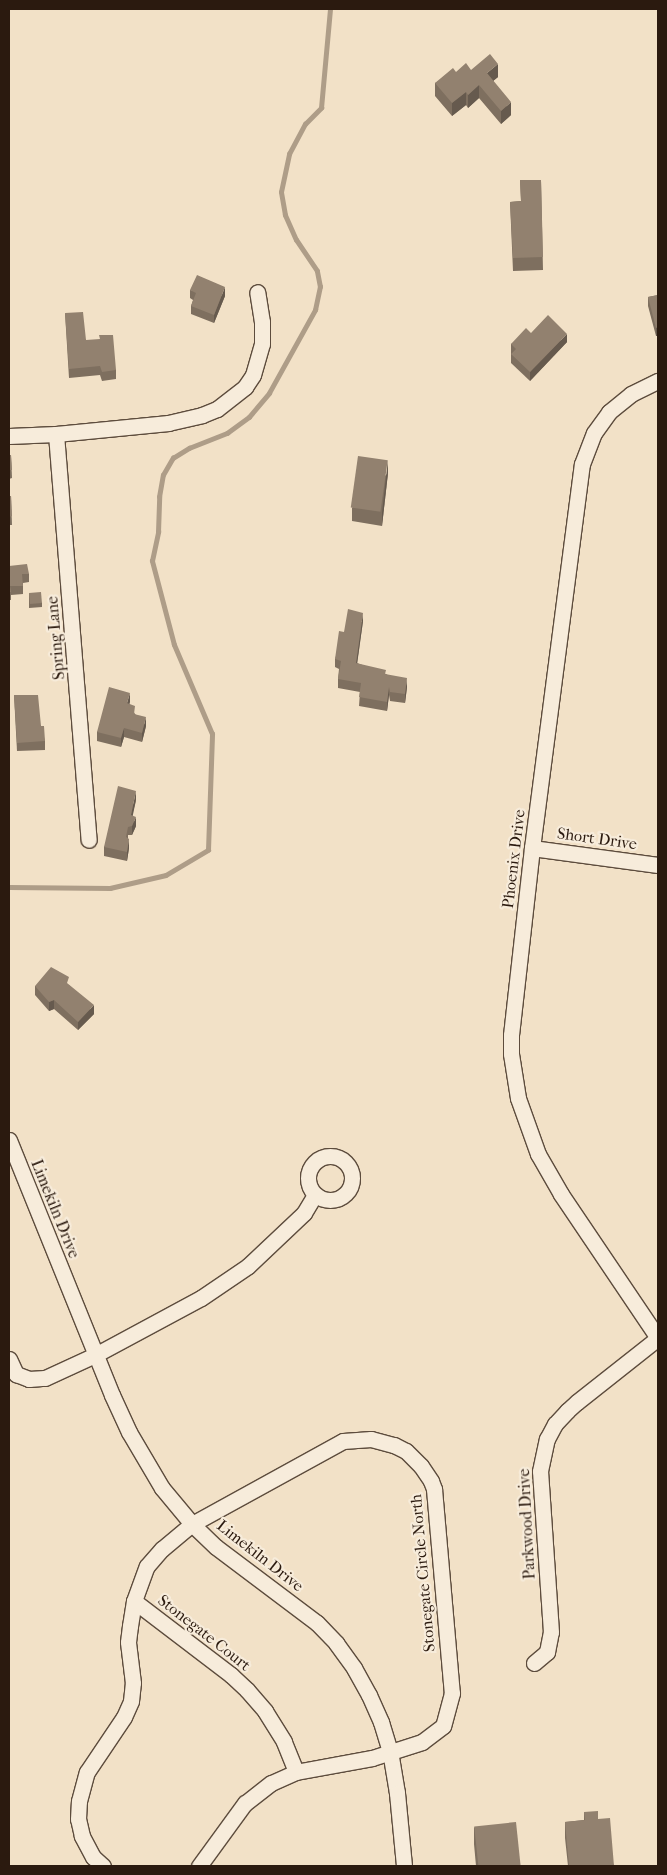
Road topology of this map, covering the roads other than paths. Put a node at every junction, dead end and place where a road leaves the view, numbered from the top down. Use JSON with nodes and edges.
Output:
{"nodes":[{"id":1,"x":257,"y":292,"type":"dead end"},
{"id":2,"x":658,"y":381,"type":"edge"},
{"id":3,"x":56,"y":434,"type":"junction"},
{"id":4,"x":9,"y":436,"type":"edge"},
{"id":5,"x":89,"y":840,"type":"dead end"},
{"id":6,"x":532,"y":848,"type":"junction"},
{"id":7,"x":658,"y":865,"type":"edge"},
{"id":8,"x":9,"y":1140,"type":"edge"},
{"id":9,"x":316,"y":1195,"type":"dead end"},
{"id":10,"x":658,"y":1338,"type":"edge"},
{"id":11,"x":96,"y":1355,"type":"junction"},
{"id":12,"x":9,"y":1358,"type":"edge"},
{"id":13,"x":192,"y":1524,"type":"junction"},
{"id":14,"x":134,"y":1601,"type":"junction"},
{"id":15,"x":534,"y":1664,"type":"dead end"},
{"id":16,"x":390,"y":1752,"type":"junction"},
{"id":17,"x":296,"y":1772,"type":"junction"},
{"id":18,"x":102,"y":1866,"type":"edge"},
{"id":19,"x":199,"y":1866,"type":"edge"},
{"id":20,"x":404,"y":1866,"type":"edge"}],
"edges":[{"from":1,"to":3,"type":"street"},
{"from":2,"to":6,"type":"street","name":"Phoenix Drive"},
{"from":3,"to":4,"type":"street"},
{"from":3,"to":5,"type":"street","name":"Spring Lane"},
{"from":6,"to":7,"type":"street","name":"Short Drive"},
{"from":6,"to":10,"type":"street","name":"Phoenix Drive"},
{"from":8,"to":11,"type":"street","name":"Limekiln Drive"},
{"from":9,"to":11,"type":"street"},
{"from":10,"to":15,"type":"street","name":"Parkwood Drive"},
{"from":11,"to":12,"type":"street"},
{"from":11,"to":13,"type":"street","name":"Limekiln Drive"},
{"from":13,"to":14,"type":"street","name":"Stonegate Circle North"},
{"from":13,"to":16,"type":"street","name":"Limekiln Drive"},
{"from":13,"to":16,"type":"street","name":"Stonegate Circle North"},
{"from":14,"to":17,"type":"street","name":"Stonegate Court"},
{"from":14,"to":18,"type":"street","name":"Stonegate Circle North"},
{"from":16,"to":17,"type":"street","name":"Stonegate Circle North"},
{"from":16,"to":20,"type":"street","name":"Limekiln Drive"},
{"from":17,"to":19,"type":"street","name":"Stonegate Circle North"}]}
